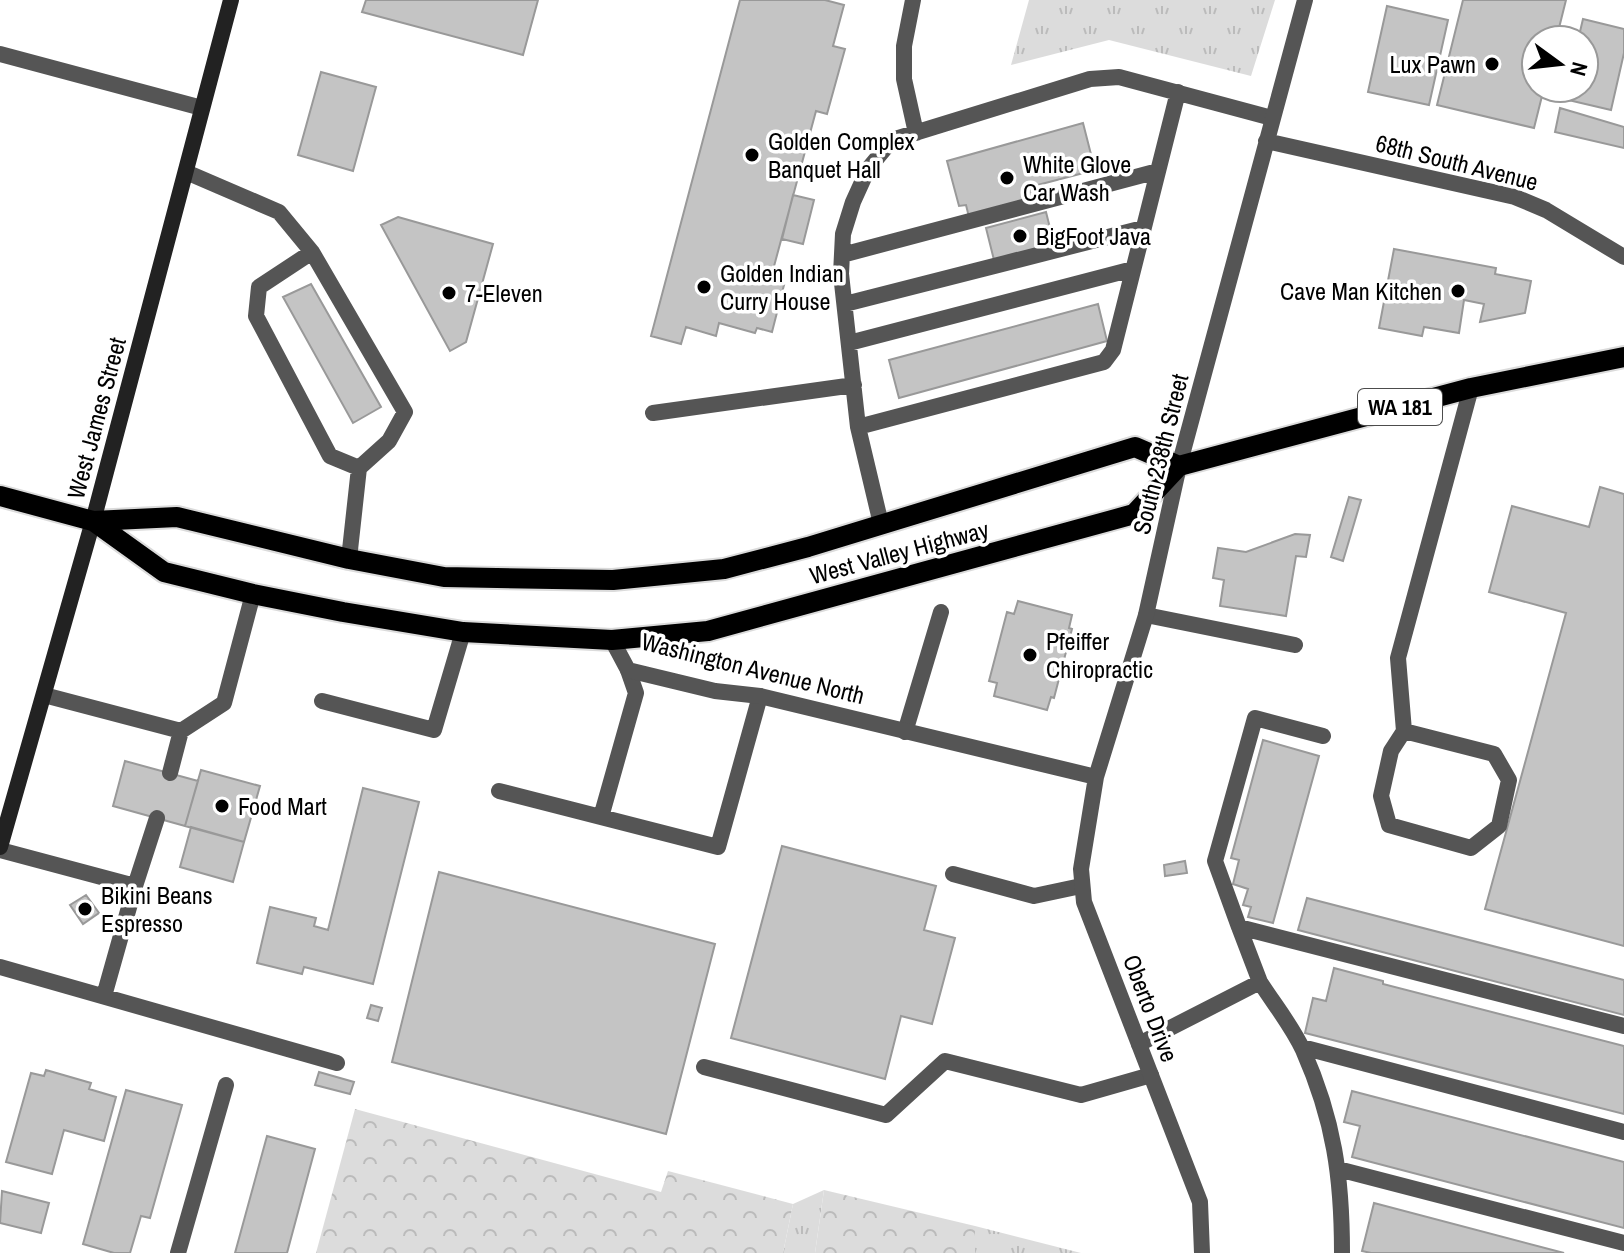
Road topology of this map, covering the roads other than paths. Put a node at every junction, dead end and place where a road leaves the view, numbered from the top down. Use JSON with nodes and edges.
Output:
{"nodes":[{"id":1,"x":231,"y":0,"type":"edge"},
{"id":2,"x":913,"y":0,"type":"edge"},
{"id":3,"x":1305,"y":0,"type":"edge"},
{"id":4,"x":0,"y":54,"type":"edge"},
{"id":5,"x":1178,"y":92,"type":"junction"},
{"id":6,"x":202,"y":108,"type":"junction"},
{"id":7,"x":1272,"y":118,"type":"junction"},
{"id":8,"x":916,"y":133,"type":"junction"},
{"id":9,"x":1266,"y":141,"type":"junction"},
{"id":10,"x":1158,"y":171,"type":"junction"},
{"id":11,"x":186,"y":172,"type":"junction"},
{"id":12,"x":1143,"y":228,"type":"junction"},
{"id":13,"x":312,"y":252,"type":"junction"},
{"id":14,"x":842,"y":255,"type":"junction"},
{"id":15,"x":1624,"y":257,"type":"edge"},
{"id":16,"x":1133,"y":269,"type":"junction"},
{"id":17,"x":845,"y":304,"type":"junction"},
{"id":18,"x":849,"y":343,"type":"junction"},
{"id":19,"x":1624,"y":357,"type":"edge"},
{"id":20,"x":854,"y":385,"type":"junction"},
{"id":21,"x":1471,"y":388,"type":"junction"},
{"id":22,"x":653,"y":413,"type":"dead end"},
{"id":23,"x":858,"y":427,"type":"junction"},
{"id":24,"x":1179,"y":466,"type":"junction"},
{"id":25,"x":359,"y":468,"type":"junction"},
{"id":26,"x":0,"y":496,"type":"edge"},
{"id":27,"x":93,"y":521,"type":"junction"},
{"id":28,"x":881,"y":524,"type":"junction"},
{"id":29,"x":349,"y":559,"type":"junction"},
{"id":30,"x":613,"y":580,"type":"joint"},
{"id":31,"x":253,"y":594,"type":"junction"},
{"id":32,"x":941,"y":612,"type":"dead end"},
{"id":33,"x":1146,"y":615,"type":"junction"},
{"id":34,"x":463,"y":632,"type":"junction"},
{"id":35,"x":612,"y":640,"type":"junction"},
{"id":36,"x":1295,"y":645,"type":"dead end"},
{"id":37,"x":628,"y":670,"type":"junction"},
{"id":38,"x":44,"y":695,"type":"junction"},
{"id":39,"x":760,"y":696,"type":"junction"},
{"id":40,"x":322,"y":701,"type":"dead end"},
{"id":41,"x":181,"y":731,"type":"junction"},
{"id":42,"x":1404,"y":731,"type":"junction"},
{"id":43,"x":905,"y":732,"type":"junction"},
{"id":44,"x":1323,"y":736,"type":"dead end"},
{"id":45,"x":170,"y":773,"type":"dead end"},
{"id":46,"x":1096,"y":777,"type":"junction"},
{"id":47,"x":499,"y":791,"type":"dead end"},
{"id":48,"x":601,"y":817,"type":"junction"},
{"id":49,"x":157,"y":818,"type":"dead end"},
{"id":50,"x":0,"y":848,"type":"edge"},
{"id":51,"x":953,"y":874,"type":"dead end"},
{"id":52,"x":135,"y":886,"type":"junction"},
{"id":53,"x":1081,"y":886,"type":"junction"},
{"id":54,"x":1239,"y":927,"type":"junction"},
{"id":55,"x":0,"y":967,"type":"edge"},
{"id":56,"x":1260,"y":982,"type":"junction"},
{"id":57,"x":104,"y":996,"type":"junction"},
{"id":58,"x":1624,"y":1026,"type":"edge"},
{"id":59,"x":1139,"y":1044,"type":"junction"},
{"id":60,"x":1302,"y":1047,"type":"junction"},
{"id":61,"x":337,"y":1063,"type":"dead end"},
{"id":62,"x":704,"y":1067,"type":"dead end"},
{"id":63,"x":1151,"y":1075,"type":"junction"},
{"id":64,"x":226,"y":1085,"type":"dead end"},
{"id":65,"x":1624,"y":1132,"type":"edge"},
{"id":66,"x":1338,"y":1169,"type":"junction"},
{"id":67,"x":1624,"y":1243,"type":"edge"},
{"id":68,"x":178,"y":1253,"type":"edge"},
{"id":69,"x":1202,"y":1253,"type":"edge"},
{"id":70,"x":1342,"y":1253,"type":"edge"}],
"edges":[{"from":1,"to":6,"type":"street","name":"West James Street"},
{"from":2,"to":8,"type":"street"},
{"from":3,"to":7,"type":"street","name":"South 238th Street"},
{"from":4,"to":6,"type":"street"},
{"from":5,"to":7,"type":"street"},
{"from":5,"to":8,"type":"street"},
{"from":5,"to":10,"type":"street"},
{"from":6,"to":11,"type":"street","name":"West James Street"},
{"from":7,"to":9,"type":"street","name":"South 238th Street"},
{"from":8,"to":14,"type":"street"},
{"from":9,"to":15,"type":"street","name":"68th South Avenue"},
{"from":9,"to":24,"type":"street","name":"South 238th Street"},
{"from":10,"to":12,"type":"street"},
{"from":10,"to":14,"type":"street"},
{"from":11,"to":13,"type":"street"},
{"from":11,"to":27,"type":"street","name":"West James Street"},
{"from":12,"to":16,"type":"street"},
{"from":12,"to":17,"type":"street"},
{"from":13,"to":25,"type":"street"},
{"from":13,"to":25,"type":"street"},
{"from":14,"to":17,"type":"street"},
{"from":16,"to":18,"type":"street"},
{"from":16,"to":23,"type":"street"},
{"from":17,"to":18,"type":"street"},
{"from":18,"to":20,"type":"street"},
{"from":19,"to":21,"type":"main road","number":"WA 181"},
{"from":20,"to":22,"type":"street"},
{"from":20,"to":23,"type":"street"},
{"from":21,"to":24,"type":"main road","number":"WA 181"},
{"from":21,"to":42,"type":"street"},
{"from":23,"to":28,"type":"street"},
{"from":24,"to":28,"type":"main road","name":"West Valley Highway"},
{"from":24,"to":33,"type":"street","name":"South 238th Street"},
{"from":24,"to":35,"type":"main road","name":"West Valley Highway"},
{"from":25,"to":29,"type":"street"},
{"from":26,"to":27,"type":"main road","name":"Washington Avenue North"},
{"from":27,"to":29,"type":"main road","name":"Washington Avenue North"},
{"from":27,"to":31,"type":"main road","name":"Washington Avenue North"},
{"from":27,"to":38,"type":"street","name":"West James Street"},
{"from":28,"to":30,"type":"main road","name":"West Valley Highway"},
{"from":29,"to":30,"type":"main road","name":"Washington Avenue North"},
{"from":31,"to":34,"type":"main road","name":"Washington Avenue North"},
{"from":31,"to":41,"type":"street"},
{"from":32,"to":43,"type":"street"},
{"from":33,"to":36,"type":"street"},
{"from":33,"to":46,"type":"street","name":"South 238th Street"},
{"from":34,"to":35,"type":"main road","name":"Washington Avenue North"},
{"from":34,"to":40,"type":"street"},
{"from":35,"to":37,"type":"street","name":"Washington Avenue North"},
{"from":37,"to":39,"type":"street","name":"Washington Avenue North"},
{"from":37,"to":48,"type":"street"},
{"from":38,"to":41,"type":"street"},
{"from":38,"to":50,"type":"street","name":"West James Street"},
{"from":39,"to":43,"type":"street","name":"Washington Avenue North"},
{"from":39,"to":48,"type":"street"},
{"from":41,"to":45,"type":"street"},
{"from":42,"to":42,"type":"street"},
{"from":43,"to":46,"type":"street","name":"Washington Avenue North"},
{"from":44,"to":54,"type":"street"},
{"from":46,"to":53,"type":"street","name":"Oberto Drive"},
{"from":47,"to":48,"type":"street"},
{"from":49,"to":52,"type":"street"},
{"from":50,"to":52,"type":"street"},
{"from":51,"to":53,"type":"street"},
{"from":52,"to":57,"type":"street"},
{"from":53,"to":59,"type":"street","name":"Oberto Drive"},
{"from":54,"to":56,"type":"street"},
{"from":54,"to":58,"type":"street"},
{"from":55,"to":57,"type":"street"},
{"from":56,"to":59,"type":"street"},
{"from":56,"to":60,"type":"street"},
{"from":57,"to":61,"type":"street"},
{"from":59,"to":63,"type":"street","name":"Oberto Drive"},
{"from":60,"to":65,"type":"street"},
{"from":60,"to":66,"type":"street"},
{"from":62,"to":63,"type":"street"},
{"from":63,"to":69,"type":"street","name":"Oberto Drive"},
{"from":64,"to":68,"type":"street"},
{"from":66,"to":67,"type":"street"},
{"from":66,"to":70,"type":"street"}]}
